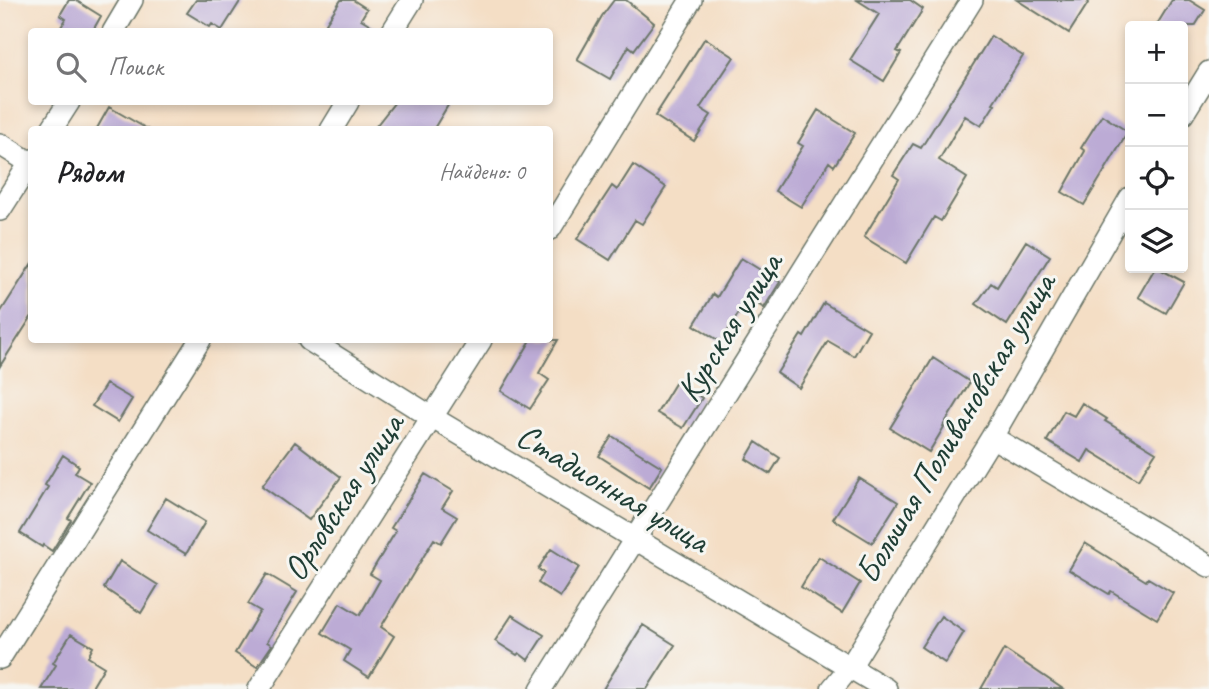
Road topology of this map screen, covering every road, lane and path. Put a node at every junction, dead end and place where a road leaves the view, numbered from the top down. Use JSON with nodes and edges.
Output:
{"nodes":[{"id":1,"x":132,"y":0,"type":"edge"},
{"id":2,"x":412,"y":0,"type":"edge"},
{"id":3,"x":691,"y":0,"type":"edge"},
{"id":4,"x":972,"y":0,"type":"edge"},
{"id":5,"x":115,"y":28,"type":"edge"},
{"id":6,"x":394,"y":28,"type":"edge"},
{"id":7,"x":1209,"y":72,"type":"edge"},
{"id":8,"x":67,"y":105,"type":"edge"},
{"id":9,"x":346,"y":105,"type":"edge"},
{"id":10,"x":1188,"y":106,"type":"edge"},
{"id":11,"x":54,"y":126,"type":"edge"},
{"id":12,"x":333,"y":126,"type":"edge"},
{"id":13,"x":0,"y":144,"type":"edge"},
{"id":14,"x":28,"y":160,"type":"edge"},
{"id":15,"x":28,"y":167,"type":"edge"},
{"id":16,"x":1125,"y":207,"type":"edge"},
{"id":17,"x":0,"y":210,"type":"edge"},
{"id":18,"x":553,"y":224,"type":"edge"},
{"id":19,"x":198,"y":343,"type":"edge"},
{"id":20,"x":314,"y":343,"type":"edge"},
{"id":21,"x":479,"y":343,"type":"edge"},
{"id":22,"x":433,"y":418,"type":"junction"},
{"id":23,"x":992,"y":437,"type":"junction"},
{"id":24,"x":635,"y":540,"type":"junction"},
{"id":25,"x":1209,"y":566,"type":"edge"},
{"id":26,"x":0,"y":658,"type":"edge"},
{"id":27,"x":850,"y":667,"type":"junction"},
{"id":28,"x":259,"y":689,"type":"edge"},
{"id":29,"x":541,"y":689,"type":"edge"},
{"id":30,"x":832,"y":689,"type":"edge"},
{"id":31,"x":886,"y":689,"type":"edge"}],
"edges":[{"from":1,"to":5,"type":"street"},
{"from":2,"to":6,"type":"street"},
{"from":3,"to":18,"type":"street"},
{"from":4,"to":24,"type":"street","name":"Курская улица"},
{"from":7,"to":10,"type":"street"},
{"from":8,"to":11,"type":"street"},
{"from":9,"to":12,"type":"street"},
{"from":13,"to":14,"type":"street"},
{"from":15,"to":17,"type":"street"},
{"from":16,"to":23,"type":"street","name":"Большая Поливановская улица"},
{"from":19,"to":26,"type":"street"},
{"from":20,"to":22,"type":"street","name":"Стадионная улица"},
{"from":21,"to":22,"type":"street","name":"Орловская улица"},
{"from":22,"to":24,"type":"street","name":"Стадионная улица"},
{"from":22,"to":28,"type":"street","name":"Орловская улица"},
{"from":23,"to":25,"type":"street"},
{"from":23,"to":27,"type":"street","name":"Большая Поливановская улица"},
{"from":24,"to":27,"type":"street","name":"Стадионная улица"},
{"from":24,"to":29,"type":"street","name":"Курская улица"},
{"from":27,"to":30,"type":"street","name":"Большая Поливановская улица"},
{"from":27,"to":31,"type":"street","name":"Стадионная улица"}]}
